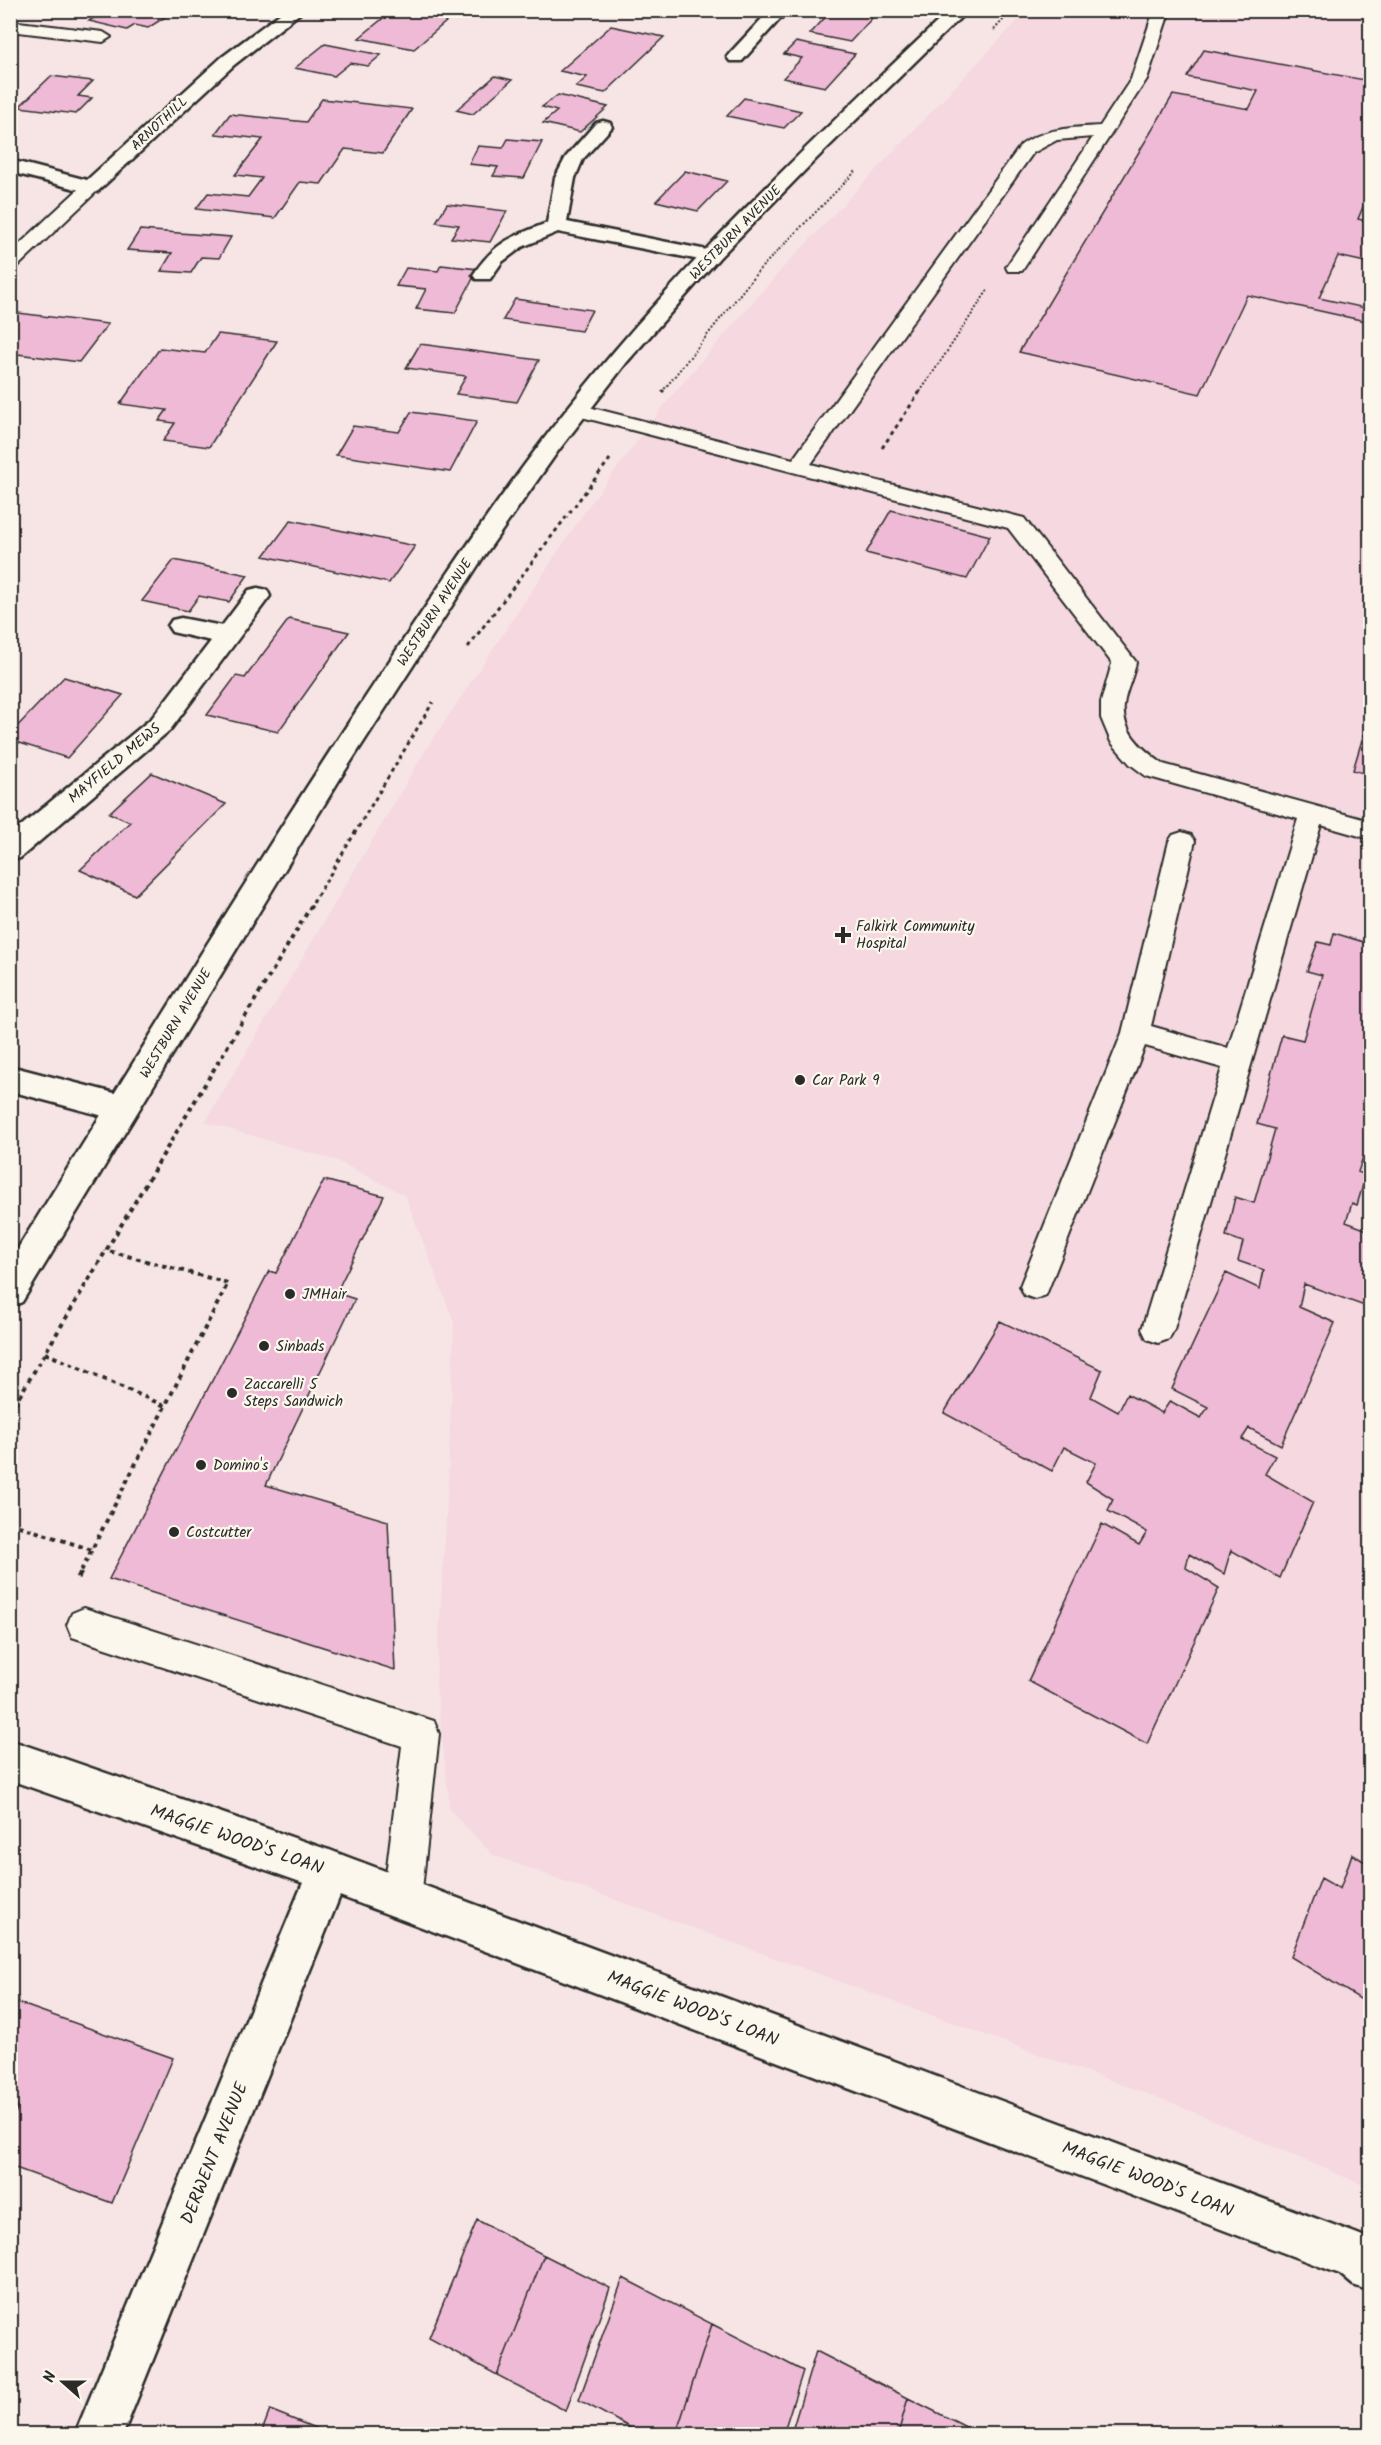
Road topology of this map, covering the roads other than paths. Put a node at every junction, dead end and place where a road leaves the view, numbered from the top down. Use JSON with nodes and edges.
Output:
{"nodes":[{"id":1,"x":296,"y":10,"type":"edge"},
{"id":2,"x":780,"y":10,"type":"edge"},
{"id":3,"x":960,"y":10,"type":"edge"},
{"id":4,"x":1162,"y":10,"type":"edge"},
{"id":5,"x":10,"y":26,"type":"edge"},
{"id":6,"x":103,"y":37,"type":"dead end"},
{"id":7,"x":735,"y":57,"type":"dead end"},
{"id":8,"x":603,"y":127,"type":"dead end"},
{"id":9,"x":1103,"y":131,"type":"junction"},
{"id":10,"x":10,"y":166,"type":"edge"},
{"id":11,"x":92,"y":187,"type":"junction"},
{"id":12,"x":556,"y":226,"type":"junction"},
{"id":13,"x":710,"y":256,"type":"junction"},
{"id":14,"x":10,"y":263,"type":"edge"},
{"id":15,"x":1015,"y":267,"type":"dead end"},
{"id":16,"x":483,"y":275,"type":"dead end"},
{"id":17,"x":578,"y":410,"type":"junction"},
{"id":18,"x":799,"y":466,"type":"junction"},
{"id":19,"x":258,"y":596,"type":"dead end"},
{"id":20,"x":181,"y":626,"type":"dead end"},
{"id":21,"x":228,"y":636,"type":"junction"},
{"id":22,"x":1312,"y":814,"type":"junction"},
{"id":23,"x":1371,"y":830,"type":"edge"},
{"id":24,"x":1182,"y":841,"type":"dead end"},
{"id":25,"x":10,"y":851,"type":"edge"},
{"id":26,"x":1136,"y":1033,"type":"junction"},
{"id":27,"x":1238,"y":1062,"type":"junction"},
{"id":28,"x":10,"y":1078,"type":"edge"},
{"id":29,"x":122,"y":1108,"type":"junction"},
{"id":30,"x":1035,"y":1286,"type":"dead end"},
{"id":31,"x":10,"y":1292,"type":"edge"},
{"id":32,"x":1158,"y":1329,"type":"dead end"},
{"id":33,"x":84,"y":1625,"type":"road end"},
{"id":34,"x":10,"y":1760,"type":"edge"},
{"id":35,"x":328,"y":1871,"type":"junction"},
{"id":36,"x":402,"y":1899,"type":"junction"},
{"id":37,"x":1371,"y":2268,"type":"edge"},
{"id":38,"x":99,"y":2434,"type":"edge"}],
"edges":[{"from":1,"to":11,"type":"street","name":"ARNOTHILL"},
{"from":2,"to":7,"type":"street"},
{"from":3,"to":13,"type":"street","name":"WESTBURN AVENUE"},
{"from":4,"to":9,"type":"lane"},
{"from":5,"to":6,"type":"lane"},
{"from":8,"to":12,"type":"street"},
{"from":9,"to":15,"type":"lane"},
{"from":9,"to":18,"type":"lane"},
{"from":10,"to":11,"type":"street"},
{"from":11,"to":14,"type":"lane"},
{"from":12,"to":13,"type":"street"},
{"from":12,"to":16,"type":"street"},
{"from":13,"to":17,"type":"street","name":"WESTBURN AVENUE"},
{"from":17,"to":18,"type":"lane"},
{"from":17,"to":29,"type":"street","name":"WESTBURN AVENUE"},
{"from":18,"to":22,"type":"lane"},
{"from":19,"to":21,"type":"street","name":"MAYFIELD MEWS"},
{"from":20,"to":21,"type":"street"},
{"from":21,"to":25,"type":"street","name":"MAYFIELD MEWS"},
{"from":22,"to":23,"type":"lane"},
{"from":22,"to":27,"type":"lane"},
{"from":24,"to":26,"type":"lane"},
{"from":26,"to":27,"type":"lane"},
{"from":26,"to":30,"type":"lane"},
{"from":27,"to":32,"type":"lane"},
{"from":28,"to":29,"type":"street"},
{"from":29,"to":31,"type":"street","name":"WESTBURN AVENUE"},
{"from":33,"to":36,"type":"lane"},
{"from":34,"to":35,"type":"street","name":"MAGGIE WOOD'S LOAN"},
{"from":35,"to":36,"type":"street","name":"MAGGIE WOOD'S LOAN"},
{"from":35,"to":38,"type":"street","name":"DERWENT AVENUE"},
{"from":36,"to":37,"type":"street","name":"MAGGIE WOOD'S LOAN"}]}
